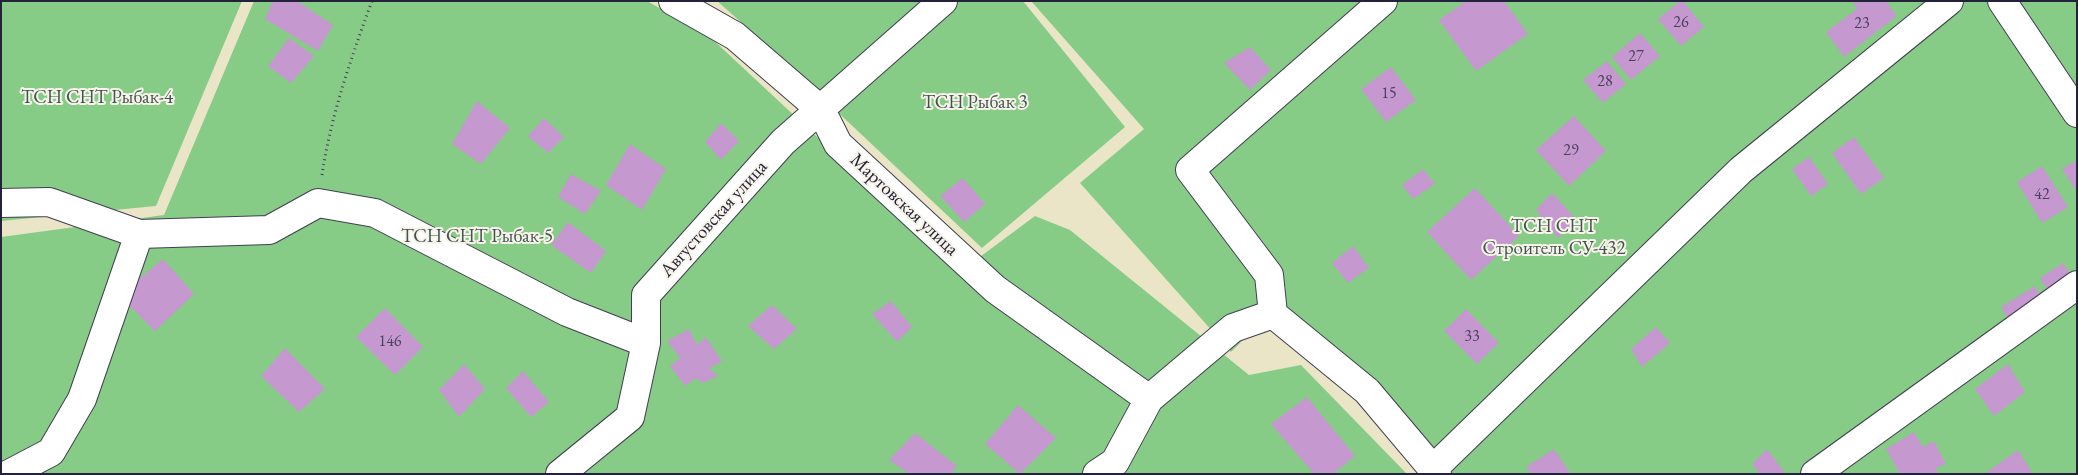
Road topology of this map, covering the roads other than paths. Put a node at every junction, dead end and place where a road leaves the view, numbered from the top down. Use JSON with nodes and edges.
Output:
{"nodes":[{"id":1,"x":673,"y":1,"type":"edge"},
{"id":2,"x":943,"y":1,"type":"edge"},
{"id":3,"x":1383,"y":1,"type":"edge"},
{"id":4,"x":1949,"y":1,"type":"edge"},
{"id":5,"x":2002,"y":1,"type":"edge"},
{"id":6,"x":821,"y":110,"type":"junction"},
{"id":7,"x":2077,"y":114,"type":"edge"},
{"id":8,"x":1,"y":203,"type":"edge"},
{"id":9,"x":139,"y":234,"type":"junction"},
{"id":10,"x":2077,"y":285,"type":"edge"},
{"id":11,"x":1273,"y":314,"type":"junction"},
{"id":12,"x":646,"y":343,"type":"junction"},
{"id":13,"x":1149,"y":399,"type":"junction"},
{"id":14,"x":1435,"y":471,"type":"edge"},
{"id":15,"x":9,"y":474,"type":"edge"},
{"id":16,"x":560,"y":474,"type":"edge"},
{"id":17,"x":1097,"y":474,"type":"edge"},
{"id":18,"x":1815,"y":474,"type":"edge"}],
"edges":[{"from":1,"to":6,"type":"lane","name":"Мартовская улица"},
{"from":2,"to":6,"type":"lane","name":"Августовская улица"},
{"from":3,"to":11,"type":"lane"},
{"from":4,"to":14,"type":"lane"},
{"from":5,"to":7,"type":"lane"},
{"from":6,"to":12,"type":"lane","name":"Августовская улица"},
{"from":6,"to":13,"type":"lane","name":"Мартовская улица"},
{"from":8,"to":9,"type":"lane"},
{"from":9,"to":12,"type":"lane"},
{"from":9,"to":15,"type":"lane"},
{"from":10,"to":18,"type":"lane"},
{"from":11,"to":13,"type":"lane"},
{"from":11,"to":14,"type":"lane"},
{"from":12,"to":16,"type":"lane","name":"Августовская улица"},
{"from":13,"to":17,"type":"lane"}]}
